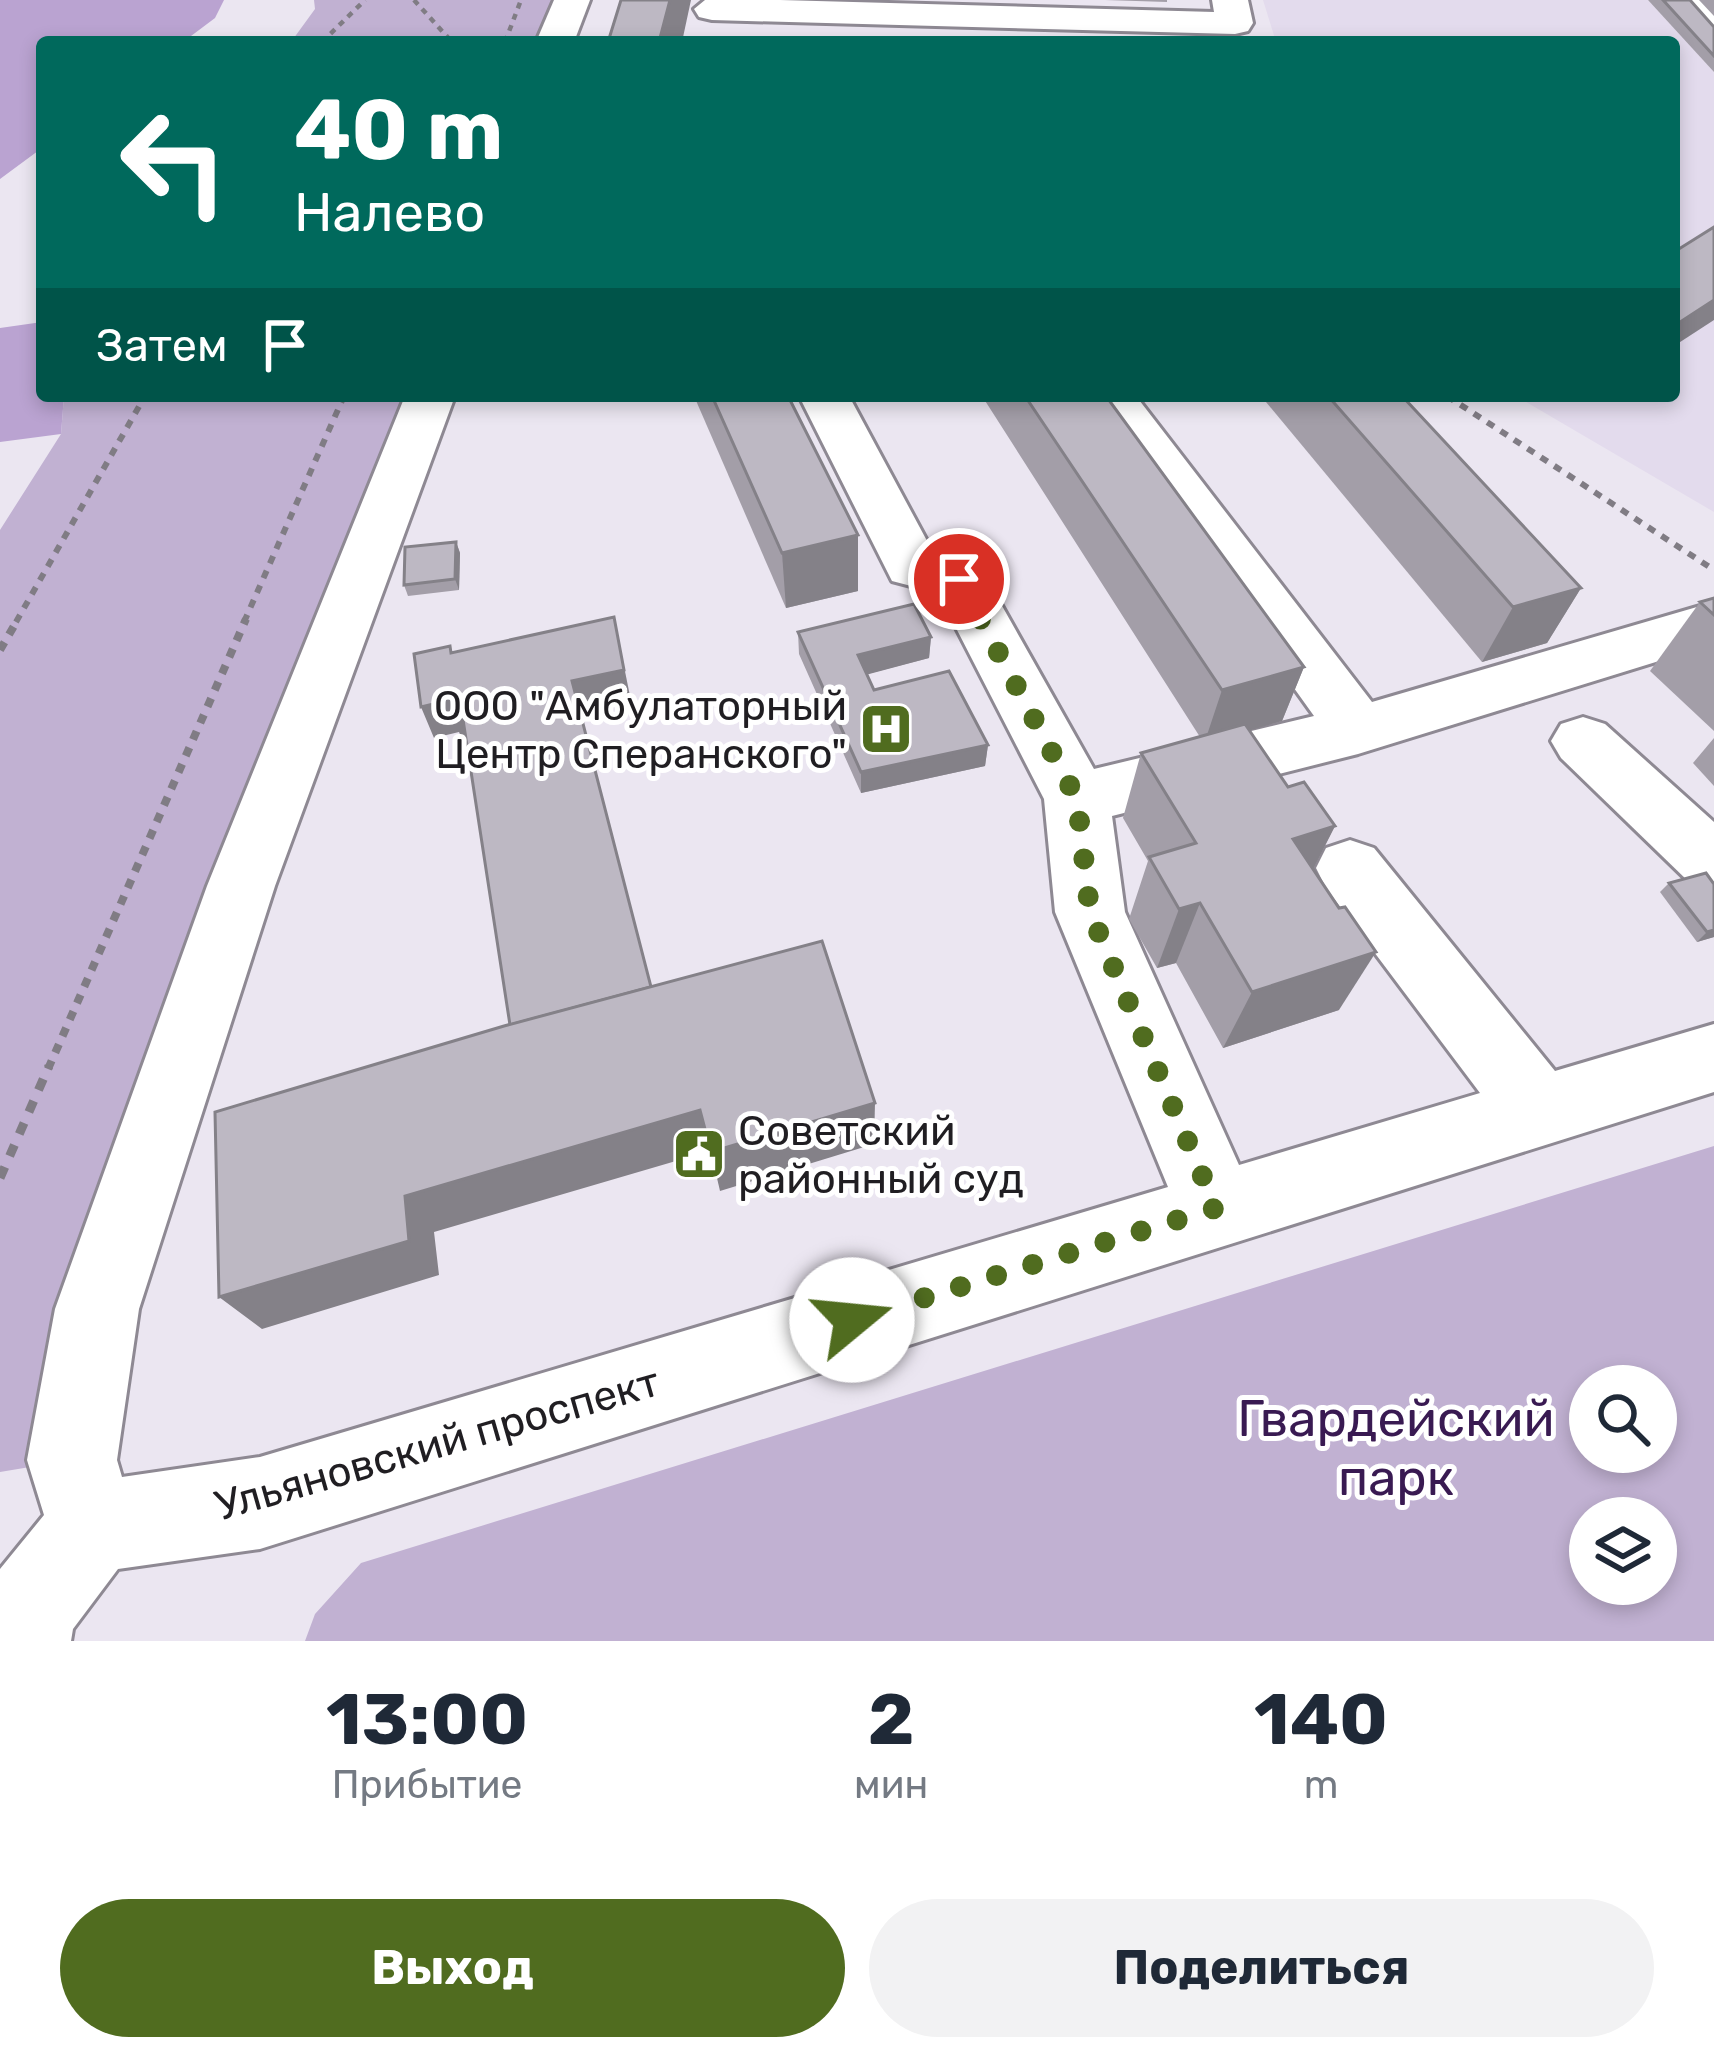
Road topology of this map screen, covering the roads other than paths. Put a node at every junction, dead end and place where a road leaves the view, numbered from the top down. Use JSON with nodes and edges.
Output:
{"nodes":[{"id":1,"x":572,"y":0,"type":"edge"},
{"id":2,"x":1230,"y":0,"type":"edge"},
{"id":3,"x":1690,"y":0,"type":"edge"},
{"id":4,"x":768,"y":5,"type":"edge"},
{"id":5,"x":1714,"y":27,"type":"edge"},
{"id":6,"x":557,"y":36,"type":"edge"},
{"id":7,"x":712,"y":36,"type":"edge"},
{"id":8,"x":428,"y":402,"type":"edge"},
{"id":9,"x":827,"y":402,"type":"edge"},
{"id":10,"x":1114,"y":402,"type":"edge"},
{"id":11,"x":1714,"y":623,"type":"edge"},
{"id":12,"x":1358,"y":730,"type":"junction"},
{"id":13,"x":1583,"y":741,"type":"dead end"},
{"id":14,"x":1077,"y":799,"type":"junction"},
{"id":15,"x":1714,"y":863,"type":"edge"},
{"id":16,"x":1350,"y":868,"type":"dead end"},
{"id":17,"x":1714,"y":1058,"type":"edge"},
{"id":18,"x":1540,"y":1111,"type":"junction"},
{"id":19,"x":1216,"y":1208,"type":"junction"},
{"id":20,"x":93,"y":1527,"type":"junction"},
{"id":21,"x":23,"y":1641,"type":"edge"}],
"edges":[{"from":1,"to":6,"type":"street"},
{"from":2,"to":4,"type":"street"},
{"from":3,"to":5,"type":"street"},
{"from":4,"to":7,"type":"street"},
{"from":8,"to":20,"type":"street"},
{"from":9,"to":14,"type":"street"},
{"from":10,"to":12,"type":"street"},
{"from":11,"to":12,"type":"street"},
{"from":12,"to":14,"type":"street"},
{"from":13,"to":15,"type":"street"},
{"from":14,"to":19,"type":"street"},
{"from":16,"to":18,"type":"street"},
{"from":17,"to":18,"type":"street","name":"Ульяновский проспект"},
{"from":18,"to":19,"type":"street","name":"Ульяновский проспект"},
{"from":19,"to":20,"type":"street","name":"Ульяновский проспект"},
{"from":20,"to":21,"type":"street"}]}
